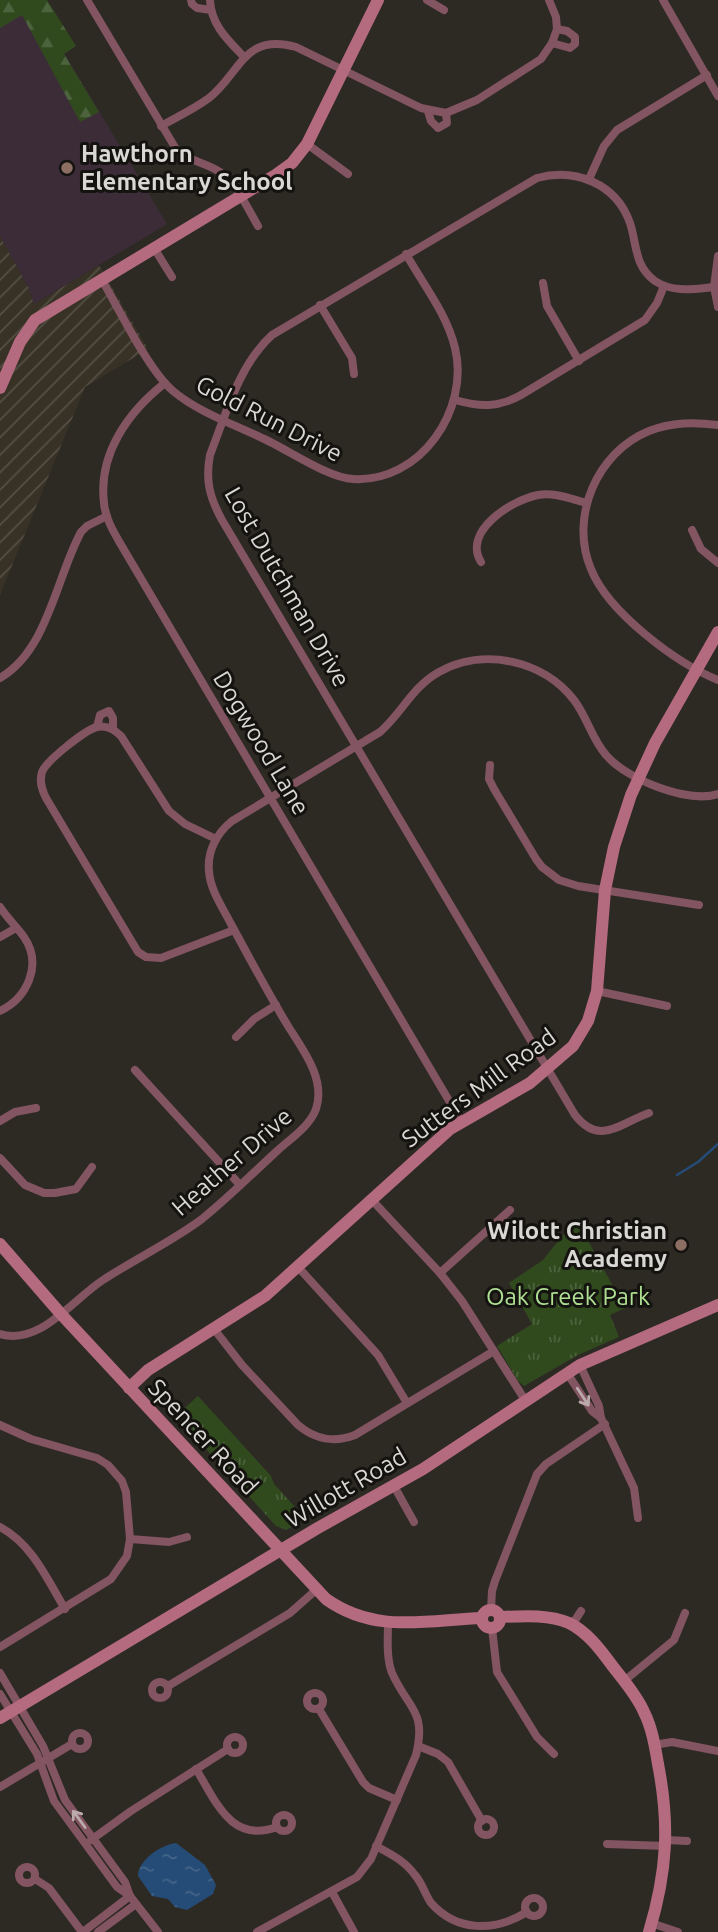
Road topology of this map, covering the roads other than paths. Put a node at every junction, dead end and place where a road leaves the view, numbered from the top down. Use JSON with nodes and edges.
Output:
{"nodes":[{"id":1,"x":87,"y":0,"type":"edge"},
{"id":2,"x":191,"y":0,"type":"edge"},
{"id":3,"x":210,"y":0,"type":"edge"},
{"id":4,"x":378,"y":0,"type":"edge"},
{"id":5,"x":427,"y":0,"type":"edge"},
{"id":6,"x":549,"y":0,"type":"edge"},
{"id":7,"x":663,"y":0,"type":"edge"},
{"id":8,"x":211,"y":10,"type":"junction"},
{"id":9,"x":444,"y":10,"type":"dead end"},
{"id":10,"x":557,"y":29,"type":"junction"},
{"id":11,"x":552,"y":43,"type":"junction"},
{"id":12,"x":244,"y":57,"type":"junction"},
{"id":13,"x":344,"y":70,"type":"junction"},
{"id":14,"x":708,"y":75,"type":"junction"},
{"id":15,"x":718,"y":96,"type":"edge"},
{"id":16,"x":428,"y":111,"type":"junction"},
{"id":17,"x":446,"y":113,"type":"junction"},
{"id":18,"x":161,"y":126,"type":"junction"},
{"id":19,"x":307,"y":144,"type":"junction"},
{"id":20,"x":348,"y":174,"type":"dead end"},
{"id":21,"x":589,"y":179,"type":"junction"},
{"id":22,"x":240,"y":196,"type":"junction"},
{"id":23,"x":258,"y":226,"type":"dead end"},
{"id":24,"x":154,"y":248,"type":"junction"},
{"id":25,"x":406,"y":254,"type":"junction"},
{"id":26,"x":718,"y":256,"type":"edge"},
{"id":27,"x":172,"y":277,"type":"dead end"},
{"id":28,"x":102,"y":280,"type":"junction"},
{"id":29,"x":542,"y":283,"type":"dead end"},
{"id":30,"x":664,"y":286,"type":"junction"},
{"id":31,"x":714,"y":287,"type":"junction"},
{"id":32,"x":320,"y":305,"type":"junction"},
{"id":33,"x":718,"y":307,"type":"edge"},
{"id":34,"x":579,"y":361,"type":"junction"},
{"id":35,"x":354,"y":374,"type":"dead end"},
{"id":36,"x":165,"y":383,"type":"junction"},
{"id":37,"x":0,"y":388,"type":"edge"},
{"id":38,"x":455,"y":400,"type":"junction"},
{"id":39,"x":224,"y":420,"type":"junction"},
{"id":40,"x":718,"y":425,"type":"edge"},
{"id":41,"x":587,"y":503,"type":"junction"},
{"id":42,"x":107,"y":516,"type":"junction"},
{"id":43,"x":692,"y":530,"type":"dead end"},
{"id":44,"x":481,"y":562,"type":"dead end"},
{"id":45,"x":718,"y":563,"type":"edge"},
{"id":46,"x":718,"y":632,"type":"edge"},
{"id":47,"x":696,"y":670,"type":"junction"},
{"id":48,"x":0,"y":678,"type":"edge"},
{"id":49,"x":718,"y":680,"type":"edge"},
{"id":50,"x":97,"y":727,"type":"junction"},
{"id":51,"x":113,"y":729,"type":"junction"},
{"id":52,"x":357,"y":746,"type":"junction"},
{"id":53,"x":490,"y":765,"type":"dead end"},
{"id":54,"x":638,"y":777,"type":"junction"},
{"id":55,"x":718,"y":794,"type":"edge"},
{"id":56,"x":271,"y":797,"type":"junction"},
{"id":57,"x":216,"y":839,"type":"junction"},
{"id":58,"x":606,"y":890,"type":"junction"},
{"id":59,"x":699,"y":905,"type":"dead end"},
{"id":60,"x":0,"y":907,"type":"edge"},
{"id":61,"x":16,"y":928,"type":"junction"},
{"id":62,"x":234,"y":930,"type":"junction"},
{"id":63,"x":0,"y":937,"type":"edge"},
{"id":64,"x":597,"y":991,"type":"junction"},
{"id":65,"x":276,"y":1005,"type":"junction"},
{"id":66,"x":667,"y":1006,"type":"dead end"},
{"id":67,"x":0,"y":1012,"type":"edge"},
{"id":68,"x":236,"y":1037,"type":"dead end"},
{"id":69,"x":548,"y":1069,"type":"junction"},
{"id":70,"x":135,"y":1070,"type":"dead end"},
{"id":71,"x":36,"y":1108,"type":"dead end"},
{"id":72,"x":649,"y":1113,"type":"dead end"},
{"id":73,"x":0,"y":1121,"type":"edge"},
{"id":74,"x":461,"y":1121,"type":"junction"},
{"id":75,"x":0,"y":1158,"type":"edge"},
{"id":76,"x":93,"y":1167,"type":"dead end"},
{"id":77,"x":9,"y":1168,"type":"junction"},
{"id":78,"x":0,"y":1175,"type":"edge"},
{"id":79,"x":240,"y":1185,"type":"junction"},
{"id":80,"x":371,"y":1199,"type":"junction"},
{"id":81,"x":510,"y":1210,"type":"dead end"},
{"id":82,"x":0,"y":1244,"type":"edge"},
{"id":83,"x":298,"y":1267,"type":"junction"},
{"id":84,"x":440,"y":1273,"type":"junction"},
{"id":85,"x":718,"y":1305,"type":"edge"},
{"id":86,"x":60,"y":1313,"type":"junction"},
{"id":87,"x":214,"y":1329,"type":"junction"},
{"id":88,"x":0,"y":1334,"type":"edge"},
{"id":89,"x":494,"y":1351,"type":"junction"},
{"id":90,"x":580,"y":1365,"type":"junction"},
{"id":91,"x":567,"y":1373,"type":"junction"},
{"id":92,"x":129,"y":1388,"type":"junction"},
{"id":93,"x":525,"y":1400,"type":"junction"},
{"id":94,"x":408,"y":1403,"type":"junction"},
{"id":95,"x":603,"y":1421,"type":"junction"},
{"id":96,"x":0,"y":1425,"type":"edge"},
{"id":97,"x":394,"y":1486,"type":"junction"},
{"id":98,"x":638,"y":1518,"type":"dead end"},
{"id":99,"x":414,"y":1522,"type":"dead end"},
{"id":100,"x":0,"y":1527,"type":"edge"},
{"id":101,"x":187,"y":1537,"type":"dead end"},
{"id":102,"x":131,"y":1539,"type":"junction"},
{"id":103,"x":279,"y":1551,"type":"junction"},
{"id":104,"x":316,"y":1590,"type":"junction"},
{"id":105,"x":65,"y":1609,"type":"junction"},
{"id":106,"x":581,"y":1611,"type":"dead end"},
{"id":107,"x":685,"y":1613,"type":"dead end"},
{"id":108,"x":491,"y":1618,"type":"junction"},
{"id":109,"x":388,"y":1622,"type":"junction"},
{"id":110,"x":572,"y":1625,"type":"junction"},
{"id":111,"x":0,"y":1647,"type":"edge"},
{"id":112,"x":0,"y":1673,"type":"edge"},
{"id":113,"x":624,"y":1681,"type":"junction"},
{"id":114,"x":168,"y":1686,"type":"dead end"},
{"id":115,"x":0,"y":1694,"type":"edge"},
{"id":116,"x":318,"y":1709,"type":"dead end"},
{"id":117,"x":10,"y":1712,"type":"edge"},
{"id":118,"x":72,"y":1744,"type":"dead end"},
{"id":119,"x":654,"y":1745,"type":"junction"},
{"id":120,"x":418,"y":1746,"type":"junction"},
{"id":121,"x":228,"y":1749,"type":"dead end"},
{"id":122,"x":718,"y":1751,"type":"edge"},
{"id":123,"x":554,"y":1754,"type":"dead end"},
{"id":124,"x":49,"y":1758,"type":"junction"},
{"id":125,"x":40,"y":1763,"type":"junction"},
{"id":126,"x":196,"y":1769,"type":"junction"},
{"id":127,"x":0,"y":1787,"type":"edge"},
{"id":128,"x":397,"y":1800,"type":"junction"},
{"id":129,"x":482,"y":1821,"type":"dead end"},
{"id":130,"x":277,"y":1827,"type":"dead end"},
{"id":131,"x":89,"y":1841,"type":"junction"},
{"id":132,"x":687,"y":1841,"type":"dead end"},
{"id":133,"x":607,"y":1843,"type":"dead end"},
{"id":134,"x":666,"y":1843,"type":"junction"},
{"id":135,"x":376,"y":1846,"type":"junction"},
{"id":136,"x":35,"y":1879,"type":"dead end"},
{"id":137,"x":332,"y":1892,"type":"junction"},
{"id":138,"x":133,"y":1900,"type":"junction"},
{"id":139,"x":527,"y":1912,"type":"dead end"},
{"id":140,"x":650,"y":1927,"type":"edge"},
{"id":141,"x":455,"y":1928,"type":"edge"},
{"id":142,"x":475,"y":1931,"type":"edge"},
{"id":143,"x":82,"y":1932,"type":"edge"},
{"id":144,"x":98,"y":1932,"type":"edge"},
{"id":145,"x":158,"y":1932,"type":"edge"},
{"id":146,"x":257,"y":1932,"type":"edge"},
{"id":147,"x":354,"y":1932,"type":"edge"},
{"id":148,"x":678,"y":1932,"type":"edge"}],
"edges":[{"from":1,"to":18,"type":"street"},
{"from":2,"to":8,"type":"street"},
{"from":3,"to":8,"type":"street"},
{"from":4,"to":13,"type":"main road"},
{"from":5,"to":9,"type":"street"},
{"from":6,"to":10,"type":"street"},
{"from":7,"to":14,"type":"street"},
{"from":8,"to":12,"type":"street"},
{"from":10,"to":11,"type":"street"},
{"from":10,"to":11,"type":"street"},
{"from":11,"to":17,"type":"street"},
{"from":12,"to":13,"type":"street"},
{"from":12,"to":18,"type":"street"},
{"from":13,"to":16,"type":"street"},
{"from":13,"to":19,"type":"main road"},
{"from":14,"to":15,"type":"street"},
{"from":14,"to":21,"type":"street"},
{"from":16,"to":17,"type":"street"},
{"from":16,"to":17,"type":"street"},
{"from":18,"to":22,"type":"street"},
{"from":19,"to":20,"type":"street"},
{"from":19,"to":22,"type":"main road"},
{"from":21,"to":25,"type":"street","name":"Lost Dutchman Drive"},
{"from":21,"to":30,"type":"street"},
{"from":22,"to":23,"type":"street"},
{"from":22,"to":24,"type":"main road"},
{"from":24,"to":27,"type":"street"},
{"from":24,"to":28,"type":"main road"},
{"from":25,"to":32,"type":"street","name":"Lost Dutchman Drive"},
{"from":25,"to":38,"type":"street","name":"Gold Run Drive"},
{"from":26,"to":31,"type":"street"},
{"from":28,"to":36,"type":"street","name":"Gold Run Drive"},
{"from":28,"to":37,"type":"main road"},
{"from":29,"to":34,"type":"street"},
{"from":30,"to":31,"type":"street"},
{"from":30,"to":34,"type":"street"},
{"from":31,"to":33,"type":"street"},
{"from":32,"to":35,"type":"street"},
{"from":32,"to":39,"type":"street","name":"Lost Dutchman Drive"},
{"from":34,"to":38,"type":"street"},
{"from":36,"to":39,"type":"street","name":"Gold Run Drive"},
{"from":36,"to":42,"type":"street","name":"Dogwood Lane"},
{"from":38,"to":39,"type":"street","name":"Gold Run Drive"},
{"from":39,"to":52,"type":"street","name":"Lost Dutchman Drive"},
{"from":40,"to":41,"type":"street"},
{"from":41,"to":44,"type":"street"},
{"from":41,"to":47,"type":"street"},
{"from":42,"to":48,"type":"street"},
{"from":42,"to":56,"type":"street","name":"Dogwood Lane"},
{"from":43,"to":45,"type":"street"},
{"from":46,"to":47,"type":"main road","name":"Sutters Mill Road"},
{"from":47,"to":49,"type":"street"},
{"from":47,"to":54,"type":"main road","name":"Sutters Mill Road"},
{"from":50,"to":51,"type":"street"},
{"from":50,"to":51,"type":"street"},
{"from":50,"to":62,"type":"street"},
{"from":51,"to":57,"type":"street"},
{"from":52,"to":54,"type":"street"},
{"from":52,"to":56,"type":"street"},
{"from":52,"to":69,"type":"street","name":"Lost Dutchman Drive"},
{"from":53,"to":58,"type":"street"},
{"from":54,"to":55,"type":"street"},
{"from":54,"to":58,"type":"main road","name":"Sutters Mill Road"},
{"from":56,"to":57,"type":"street"},
{"from":56,"to":74,"type":"street","name":"Dogwood Lane"},
{"from":57,"to":62,"type":"street","name":"Heather Drive"},
{"from":58,"to":59,"type":"street"},
{"from":58,"to":64,"type":"main road","name":"Sutters Mill Road"},
{"from":60,"to":61,"type":"street"},
{"from":61,"to":63,"type":"street"},
{"from":61,"to":67,"type":"street"},
{"from":62,"to":65,"type":"street","name":"Heather Drive"},
{"from":64,"to":66,"type":"street"},
{"from":64,"to":69,"type":"main road","name":"Sutters Mill Road"},
{"from":65,"to":68,"type":"street"},
{"from":65,"to":79,"type":"street","name":"Heather Drive"},
{"from":69,"to":72,"type":"street","name":"Lost Dutchman Drive"},
{"from":69,"to":74,"type":"main road","name":"Sutters Mill Road"},
{"from":70,"to":79,"type":"street"},
{"from":71,"to":73,"type":"street"},
{"from":74,"to":80,"type":"main road","name":"Sutters Mill Road"},
{"from":75,"to":77,"type":"street"},
{"from":76,"to":77,"type":"street"},
{"from":77,"to":78,"type":"street"},
{"from":79,"to":86,"type":"street","name":"Heather Drive"},
{"from":80,"to":83,"type":"main road","name":"Sutters Mill Road"},
{"from":80,"to":84,"type":"street"},
{"from":81,"to":84,"type":"street"},
{"from":82,"to":86,"type":"main road","name":"Spencer Road"},
{"from":83,"to":87,"type":"main road","name":"Sutters Mill Road"},
{"from":83,"to":94,"type":"street"},
{"from":84,"to":89,"type":"street"},
{"from":85,"to":90,"type":"main road","name":"Willott Road"},
{"from":86,"to":88,"type":"street","name":"Heather Drive"},
{"from":86,"to":92,"type":"main road","name":"Spencer Road"},
{"from":87,"to":92,"type":"main road","name":"Sutters Mill Road"},
{"from":87,"to":94,"type":"street"},
{"from":89,"to":93,"type":"street"},
{"from":89,"to":94,"type":"street"},
{"from":90,"to":91,"type":"main road","name":"Willott Road"},
{"from":90,"to":95,"type":"street"},
{"from":91,"to":93,"type":"main road","name":"Willott Road"},
{"from":91,"to":95,"type":"street","one_way":true},
{"from":92,"to":103,"type":"main road","name":"Spencer Road"},
{"from":93,"to":97,"type":"main road","name":"Willott Road"},
{"from":95,"to":98,"type":"street"},
{"from":95,"to":108,"type":"street"},
{"from":96,"to":102,"type":"street"},
{"from":97,"to":99,"type":"street"},
{"from":97,"to":103,"type":"main road","name":"Willott Road"},
{"from":100,"to":105,"type":"street"},
{"from":101,"to":102,"type":"street"},
{"from":102,"to":105,"type":"street"},
{"from":103,"to":104,"type":"main road","name":"Spencer Road"},
{"from":103,"to":117,"type":"main road","name":"Willott Road"},
{"from":104,"to":109,"type":"main road","name":"Spencer Road"},
{"from":104,"to":114,"type":"street"},
{"from":105,"to":111,"type":"street"},
{"from":106,"to":110,"type":"street"},
{"from":107,"to":113,"type":"street"},
{"from":108,"to":109,"type":"main road","name":"Spencer Road"},
{"from":108,"to":110,"type":"main road","name":"Spencer Road"},
{"from":108,"to":123,"type":"street"},
{"from":109,"to":120,"type":"street"},
{"from":110,"to":113,"type":"main road","name":"Spencer Road"},
{"from":112,"to":117,"type":"street"},
{"from":113,"to":119,"type":"main road","name":"Spencer Road"},
{"from":115,"to":117,"type":"street"},
{"from":116,"to":128,"type":"street"},
{"from":117,"to":124,"type":"street"},
{"from":117,"to":125,"type":"street"},
{"from":118,"to":124,"type":"street"},
{"from":119,"to":122,"type":"street"},
{"from":119,"to":134,"type":"main road","name":"Spencer Road"},
{"from":120,"to":128,"type":"street"},
{"from":120,"to":129,"type":"street"},
{"from":121,"to":126,"type":"street"},
{"from":124,"to":125,"type":"street"},
{"from":131,"to":124,"type":"street","one_way":true},
{"from":125,"to":127,"type":"street"},
{"from":125,"to":131,"type":"street"},
{"from":126,"to":130,"type":"street"},
{"from":126,"to":131,"type":"street"},
{"from":128,"to":135,"type":"street"},
{"from":131,"to":138,"type":"street"},
{"from":132,"to":134,"type":"street"},
{"from":133,"to":134,"type":"street"},
{"from":134,"to":140,"type":"main road","name":"Spencer Road"},
{"from":135,"to":137,"type":"street"},
{"from":135,"to":141,"type":"street"},
{"from":136,"to":143,"type":"street"},
{"from":137,"to":146,"type":"street"},
{"from":137,"to":147,"type":"street"},
{"from":138,"to":143,"type":"street"},
{"from":138,"to":144,"type":"street"},
{"from":138,"to":145,"type":"street"},
{"from":139,"to":142,"type":"street"},
{"from":140,"to":148,"type":"street"},
{"from":141,"to":142,"type":"street"}]}
